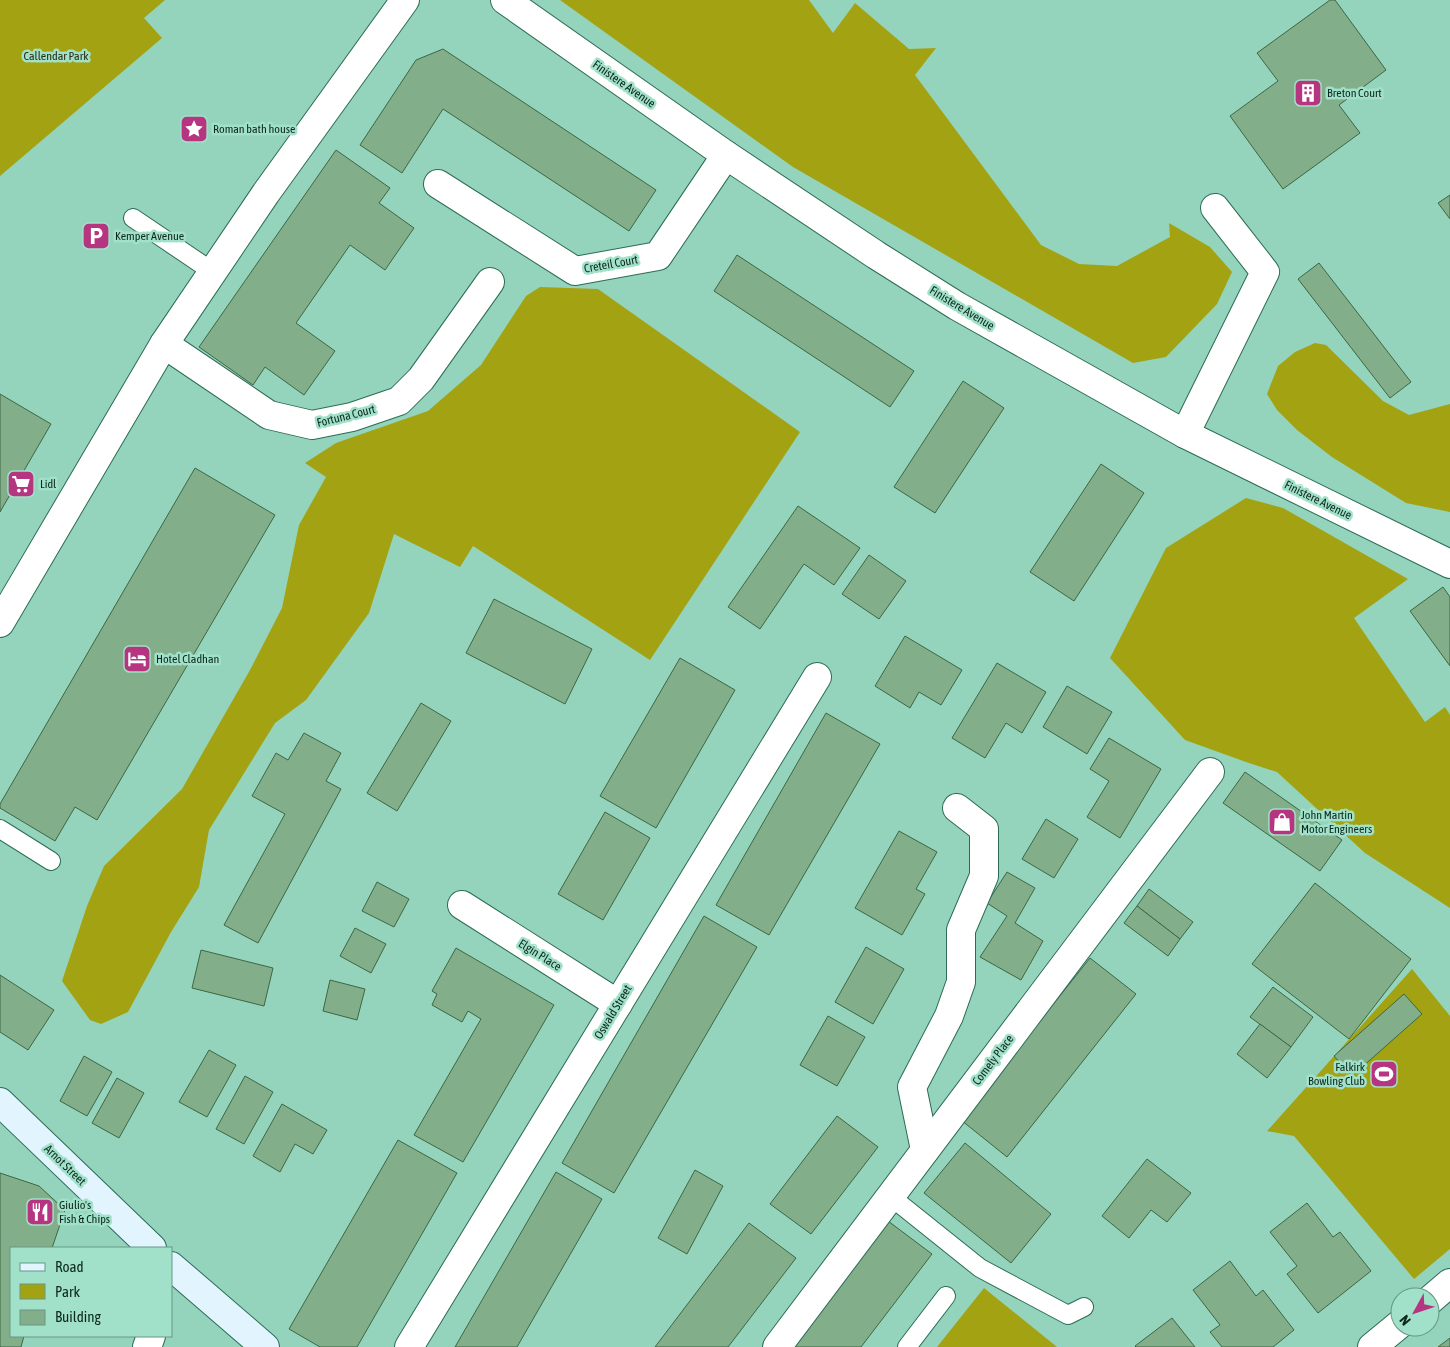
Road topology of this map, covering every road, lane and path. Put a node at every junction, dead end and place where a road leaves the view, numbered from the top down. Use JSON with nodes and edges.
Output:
{"nodes":[{"id":1,"x":405,"y":0,"type":"edge"},
{"id":2,"x":505,"y":0,"type":"edge"},
{"id":3,"x":726,"y":155,"type":"junction"},
{"id":4,"x":438,"y":184,"type":"dead end"},
{"id":5,"x":1215,"y":208,"type":"dead end"},
{"id":6,"x":134,"y":218,"type":"dead end"},
{"id":7,"x":213,"y":272,"type":"junction"},
{"id":8,"x":490,"y":282,"type":"dead end"},
{"id":9,"x":164,"y":344,"type":"junction"},
{"id":10,"x":1185,"y":434,"type":"junction"},
{"id":11,"x":1450,"y":564,"type":"edge"},
{"id":12,"x":0,"y":622,"type":"edge"},
{"id":13,"x":817,"y":677,"type":"dead end"},
{"id":14,"x":1210,"y":772,"type":"dead end"},
{"id":15,"x":956,"y":808,"type":"dead end"},
{"id":16,"x":0,"y":829,"type":"edge"},
{"id":17,"x":51,"y":862,"type":"dead end"},
{"id":18,"x":462,"y":905,"type":"dead end"},
{"id":19,"x":618,"y":1004,"type":"junction"},
{"id":20,"x":0,"y":1102,"type":"edge"},
{"id":21,"x":925,"y":1150,"type":"junction"},
{"id":22,"x":890,"y":1196,"type":"junction"},
{"id":23,"x":151,"y":1247,"type":"edge"},
{"id":24,"x":174,"y":1276,"type":"edge"},
{"id":25,"x":1450,"y":1283,"type":"edge"},
{"id":26,"x":1440,"y":1292,"type":"edge"},
{"id":27,"x":946,"y":1296,"type":"dead end"},
{"id":28,"x":1084,"y":1307,"type":"dead end"},
{"id":29,"x":1390,"y":1332,"type":"edge"},
{"id":30,"x":265,"y":1347,"type":"edge"},
{"id":31,"x":409,"y":1347,"type":"edge"},
{"id":32,"x":777,"y":1347,"type":"edge"},
{"id":33,"x":907,"y":1347,"type":"edge"},
{"id":34,"x":1372,"y":1347,"type":"edge"}],
"edges":[{"from":1,"to":7,"type":"street"},
{"from":2,"to":3,"type":"street","name":"Finistere Avenue"},
{"from":3,"to":4,"type":"street","name":"Creteil Court"},
{"from":3,"to":10,"type":"street","name":"Finistere Avenue"},
{"from":5,"to":10,"type":"street"},
{"from":6,"to":7,"type":"lane"},
{"from":7,"to":9,"type":"street"},
{"from":8,"to":9,"type":"street","name":"Fortuna Court"},
{"from":9,"to":12,"type":"street"},
{"from":10,"to":11,"type":"street","name":"Finistere Avenue"},
{"from":13,"to":19,"type":"street","name":"Oswald Street"},
{"from":14,"to":21,"type":"street","name":"Comely Place"},
{"from":15,"to":21,"type":"street"},
{"from":16,"to":17,"type":"lane"},
{"from":18,"to":19,"type":"street","name":"Elgin Place"},
{"from":19,"to":31,"type":"street","name":"Oswald Street"},
{"from":20,"to":23,"type":"main road","name":"Arnot Street"},
{"from":21,"to":22,"type":"street","name":"Comely Place"},
{"from":22,"to":28,"type":"lane"},
{"from":22,"to":32,"type":"street","name":"Comely Place"},
{"from":24,"to":30,"type":"main road"},
{"from":25,"to":26,"type":"street"},
{"from":27,"to":33,"type":"lane"},
{"from":29,"to":34,"type":"street"}]}
